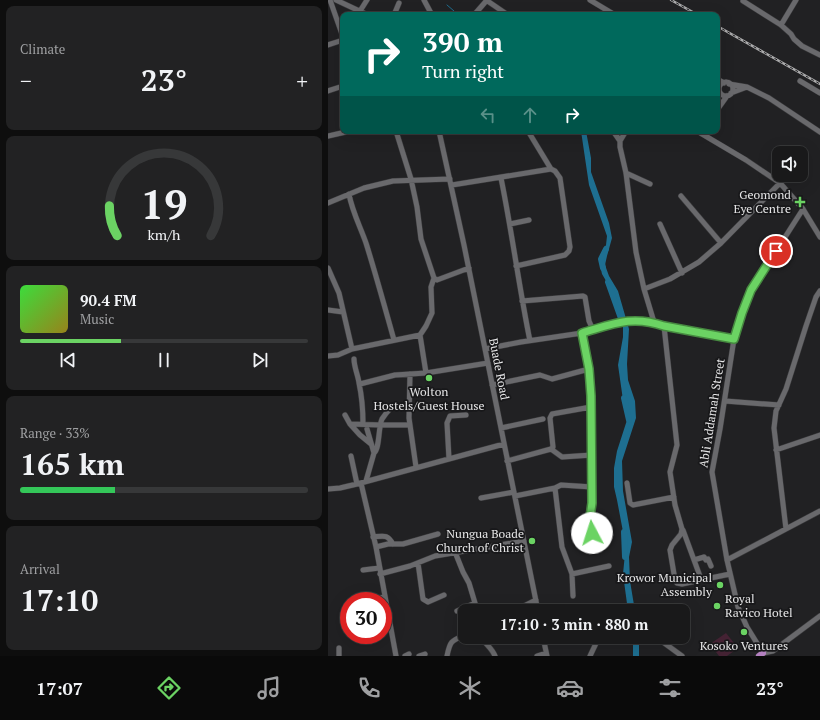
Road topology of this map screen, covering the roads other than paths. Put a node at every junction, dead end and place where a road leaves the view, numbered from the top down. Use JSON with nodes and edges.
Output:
{"nodes":[{"id":1,"x":330,"y":0,"type":"edge"},
{"id":2,"x":336,"y":0,"type":"edge"},
{"id":3,"x":367,"y":0,"type":"edge"},
{"id":4,"x":424,"y":0,"type":"edge"},
{"id":5,"x":486,"y":0,"type":"edge"},
{"id":6,"x":590,"y":0,"type":"edge"},
{"id":7,"x":796,"y":0,"type":"edge"},
{"id":8,"x":743,"y":1,"type":"edge"},
{"id":9,"x":399,"y":3,"type":"dead end"},
{"id":10,"x":360,"y":11,"type":"joint"},
{"id":11,"x":395,"y":12,"type":"edge"},
{"id":12,"x":430,"y":12,"type":"edge"},
{"id":13,"x":476,"y":12,"type":"edge"},
{"id":14,"x":504,"y":12,"type":"edge"},
{"id":15,"x":610,"y":12,"type":"edge"},
{"id":16,"x":781,"y":25,"type":"junction"},
{"id":17,"x":340,"y":28,"type":"edge"},
{"id":18,"x":340,"y":41,"type":"edge"},
{"id":19,"x":328,"y":45,"type":"edge"},
{"id":20,"x":820,"y":55,"type":"edge"},
{"id":21,"x":720,"y":80,"type":"edge"},
{"id":22,"x":800,"y":81,"type":"dead end"},
{"id":23,"x":727,"y":83,"type":"junction"},
{"id":24,"x":720,"y":85,"type":"edge"},
{"id":25,"x":340,"y":87,"type":"edge"},
{"id":26,"x":747,"y":87,"type":"junction"},
{"id":27,"x":328,"y":91,"type":"edge"},
{"id":28,"x":720,"y":92,"type":"edge"},
{"id":29,"x":820,"y":93,"type":"edge"},
{"id":30,"x":729,"y":94,"type":"junction"},
{"id":31,"x":720,"y":105,"type":"edge"},
{"id":32,"x":820,"y":132,"type":"edge"},
{"id":33,"x":340,"y":133,"type":"edge"},
{"id":34,"x":397,"y":134,"type":"edge"},
{"id":35,"x":440,"y":134,"type":"edge"},
{"id":36,"x":530,"y":134,"type":"edge"},
{"id":37,"x":615,"y":134,"type":"edge"},
{"id":38,"x":624,"y":134,"type":"edge"},
{"id":39,"x":706,"y":134,"type":"edge"},
{"id":40,"x":328,"y":136,"type":"edge"},
{"id":41,"x":620,"y":141,"type":"junction"},
{"id":42,"x":551,"y":169,"type":"junction"},
{"id":43,"x":626,"y":173,"type":"junction"},
{"id":44,"x":501,"y":178,"type":"junction"},
{"id":45,"x":411,"y":179,"type":"junction"},
{"id":46,"x":450,"y":179,"type":"junction"},
{"id":47,"x":780,"y":183,"type":"junction"},
{"id":48,"x":650,"y":184,"type":"dead end"},
{"id":49,"x":452,"y":186,"type":"junction"},
{"id":50,"x":349,"y":194,"type":"junction"},
{"id":51,"x":681,"y":196,"type":"dead end"},
{"id":52,"x":328,"y":203,"type":"edge"},
{"id":53,"x":803,"y":209,"type":"junction"},
{"id":54,"x":530,"y":220,"type":"dead end"},
{"id":55,"x":510,"y":224,"type":"junction"},
{"id":56,"x":660,"y":224,"type":"dead end"},
{"id":57,"x":820,"y":237,"type":"edge"},
{"id":58,"x":721,"y":244,"type":"junction"},
{"id":59,"x":516,"y":266,"type":"junction"},
{"id":60,"x":328,"y":268,"type":"edge"},
{"id":61,"x":468,"y":268,"type":"junction"},
{"id":62,"x":682,"y":273,"type":"junction"},
{"id":63,"x":434,"y":278,"type":"junction"},
{"id":64,"x":644,"y":289,"type":"junction"},
{"id":65,"x":820,"y":291,"type":"edge"},
{"id":66,"x":522,"y":301,"type":"junction"},
{"id":67,"x":328,"y":310,"type":"edge"},
{"id":68,"x":343,"y":312,"type":"junction"},
{"id":69,"x":654,"y":322,"type":"junction"},
{"id":70,"x":664,"y":326,"type":"junction"},
{"id":71,"x":593,"y":330,"type":"junction"},
{"id":72,"x":582,"y":333,"type":"junction"},
{"id":73,"x":420,"y":335,"type":"junction"},
{"id":74,"x":734,"y":339,"type":"junction"},
{"id":75,"x":394,"y":340,"type":"junction"},
{"id":76,"x":530,"y":341,"type":"junction"},
{"id":77,"x":352,"y":349,"type":"junction"},
{"id":78,"x":485,"y":349,"type":"junction"},
{"id":79,"x":328,"y":356,"type":"edge"},
{"id":80,"x":354,"y":359,"type":"dead end"},
{"id":81,"x":488,"y":363,"type":"junction"},
{"id":82,"x":589,"y":369,"type":"junction"},
{"id":83,"x":426,"y":372,"type":"junction"},
{"id":84,"x":410,"y":374,"type":"junction"},
{"id":85,"x":360,"y":384,"type":"junction"},
{"id":86,"x":492,"y":385,"type":"junction"},
{"id":87,"x":725,"y":401,"type":"junction"},
{"id":88,"x":779,"y":405,"type":"junction"},
{"id":89,"x":591,"y":407,"type":"junction"},
{"id":90,"x":390,"y":410,"type":"dead end"},
{"id":91,"x":346,"y":415,"type":"dead end"},
{"id":92,"x":466,"y":415,"type":"dead end"},
{"id":93,"x":543,"y":419,"type":"dead end"},
{"id":94,"x":350,"y":424,"type":"junction"},
{"id":95,"x":363,"y":424,"type":"junction"},
{"id":96,"x":410,"y":425,"type":"junction"},
{"id":97,"x":380,"y":426,"type":"junction"},
{"id":98,"x":501,"y":428,"type":"junction"},
{"id":99,"x":367,"y":429,"type":"dead end"},
{"id":100,"x":820,"y":435,"type":"edge"},
{"id":101,"x":372,"y":444,"type":"junction"},
{"id":102,"x":504,"y":444,"type":"junction"},
{"id":103,"x":551,"y":449,"type":"junction"},
{"id":104,"x":776,"y":450,"type":"junction"},
{"id":105,"x":374,"y":453,"type":"junction"},
{"id":106,"x":592,"y":455,"type":"junction"},
{"id":107,"x":351,"y":456,"type":"dead end"},
{"id":108,"x":449,"y":458,"type":"junction"},
{"id":109,"x":507,"y":461,"type":"junction"},
{"id":110,"x":416,"y":467,"type":"junction"},
{"id":111,"x":361,"y":483,"type":"junction"},
{"id":112,"x":627,"y":483,"type":"dead end"},
{"id":113,"x":592,"y":487,"type":"junction"},
{"id":114,"x":555,"y":488,"type":"junction"},
{"id":115,"x":328,"y":489,"type":"edge"},
{"id":116,"x":514,"y":494,"type":"junction"},
{"id":117,"x":674,"y":497,"type":"junction"},
{"id":118,"x":481,"y":498,"type":"dead end"},
{"id":119,"x":820,"y":511,"type":"edge"},
{"id":120,"x":682,"y":529,"type":"junction"},
{"id":121,"x":786,"y":529,"type":"junction"},
{"id":122,"x":592,"y":533,"type":"dead end"},
{"id":123,"x":438,"y":534,"type":"dead end"},
{"id":124,"x":373,"y":537,"type":"junction"},
{"id":125,"x":524,"y":541,"type":"junction"},
{"id":126,"x":393,"y":544,"type":"junction"},
{"id":127,"x":376,"y":547,"type":"junction"},
{"id":128,"x":456,"y":552,"type":"junction"},
{"id":129,"x":694,"y":560,"type":"junction"},
{"id":130,"x":727,"y":560,"type":"junction"},
{"id":131,"x":418,"y":563,"type":"junction"},
{"id":132,"x":609,"y":566,"type":"dead end"},
{"id":133,"x":711,"y":566,"type":"dead end"},
{"id":134,"x":379,"y":568,"type":"junction"},
{"id":135,"x":363,"y":570,"type":"dead end"},
{"id":136,"x":380,"y":574,"type":"junction"},
{"id":137,"x":572,"y":574,"type":"junction"},
{"id":138,"x":730,"y":574,"type":"junction"},
{"id":139,"x":701,"y":579,"type":"junction"},
{"id":140,"x":383,"y":592,"type":"edge"},
{"id":141,"x":444,"y":594,"type":"dead end"},
{"id":142,"x":573,"y":596,"type":"dead end"},
{"id":143,"x":536,"y":600,"type":"junction"},
{"id":144,"x":528,"y":604,"type":"edge"},
{"id":145,"x":537,"y":604,"type":"edge"},
{"id":146,"x":457,"y":611,"type":"dead end"},
{"id":147,"x":820,"y":616,"type":"edge"},
{"id":148,"x":392,"y":636,"type":"edge"},
{"id":149,"x":458,"y":638,"type":"edge"},
{"id":150,"x":486,"y":644,"type":"edge"},
{"id":151,"x":545,"y":644,"type":"edge"},
{"id":152,"x":596,"y":644,"type":"edge"},
{"id":153,"x":666,"y":644,"type":"edge"},
{"id":154,"x":339,"y":648,"type":"dead end"},
{"id":155,"x":774,"y":653,"type":"edge"},
{"id":156,"x":425,"y":654,"type":"dead end"},
{"id":157,"x":547,"y":654,"type":"edge"},
{"id":158,"x":761,"y":654,"type":"edge"},
{"id":159,"x":339,"y":656,"type":"edge"},
{"id":160,"x":396,"y":656,"type":"edge"},
{"id":161,"x":419,"y":656,"type":"edge"},
{"id":162,"x":447,"y":656,"type":"edge"},
{"id":163,"x":495,"y":656,"type":"edge"},
{"id":164,"x":537,"y":656,"type":"edge"},
{"id":165,"x":590,"y":656,"type":"edge"},
{"id":166,"x":682,"y":656,"type":"edge"}],
"edges":[{"from":1,"to":17,"type":"street"},
{"from":2,"to":10,"type":"street"},
{"from":3,"to":10,"type":"street"},
{"from":4,"to":12,"type":"street"},
{"from":5,"to":13,"type":"street"},
{"from":5,"to":14,"type":"street"},
{"from":6,"to":15,"type":"street"},
{"from":7,"to":16,"type":"street"},
{"from":8,"to":16,"type":"street"},
{"from":9,"to":11,"type":"street"},
{"from":16,"to":20,"type":"street"},
{"from":18,"to":19,"type":"street"},
{"from":21,"to":23,"type":"street"},
{"from":22,"to":29,"type":"street"},
{"from":23,"to":24,"type":"street"},
{"from":23,"to":26,"type":"street"},
{"from":23,"to":30,"type":"street"},
{"from":25,"to":27,"type":"street"},
{"from":26,"to":30,"type":"street"},
{"from":26,"to":32,"type":"street"},
{"from":28,"to":30,"type":"street"},
{"from":30,"to":31,"type":"street"},
{"from":33,"to":40,"type":"street"},
{"from":34,"to":45,"type":"street"},
{"from":35,"to":46,"type":"street","name":"Buade Road"},
{"from":36,"to":42,"type":"street"},
{"from":37,"to":41,"type":"street"},
{"from":38,"to":41,"type":"street"},
{"from":39,"to":47,"type":"street"},
{"from":41,"to":43,"type":"street"},
{"from":42,"to":44,"type":"street"},
{"from":42,"to":59,"type":"street"},
{"from":43,"to":48,"type":"street"},
{"from":43,"to":64,"type":"street"},
{"from":44,"to":49,"type":"street"},
{"from":44,"to":55,"type":"street"},
{"from":45,"to":46,"type":"street"},
{"from":45,"to":50,"type":"street"},
{"from":45,"to":63,"type":"street"},
{"from":46,"to":49,"type":"street","name":"Buade Road"},
{"from":47,"to":53,"type":"street"},
{"from":47,"to":58,"type":"street"},
{"from":49,"to":61,"type":"street","name":"Buade Road"},
{"from":50,"to":52,"type":"street"},
{"from":50,"to":75,"type":"street"},
{"from":51,"to":58,"type":"street"},
{"from":53,"to":57,"type":"street"},
{"from":53,"to":74,"type":"street","name":"Abli Addamah Street"},
{"from":54,"to":55,"type":"street"},
{"from":55,"to":59,"type":"street"},
{"from":56,"to":62,"type":"street"},
{"from":58,"to":62,"type":"street"},
{"from":59,"to":66,"type":"street"},
{"from":60,"to":68,"type":"street"},
{"from":61,"to":63,"type":"street"},
{"from":61,"to":78,"type":"street","name":"Buade Road"},
{"from":62,"to":64,"type":"street"},
{"from":63,"to":73,"type":"street"},
{"from":64,"to":69,"type":"street"},
{"from":65,"to":88,"type":"street"},
{"from":66,"to":71,"type":"street"},
{"from":66,"to":76,"type":"street"},
{"from":67,"to":68,"type":"street"},
{"from":68,"to":77,"type":"street"},
{"from":69,"to":70,"type":"street"},
{"from":69,"to":71,"type":"street"},
{"from":70,"to":74,"type":"street"},
{"from":70,"to":117,"type":"street"},
{"from":71,"to":72,"type":"street"},
{"from":72,"to":76,"type":"street"},
{"from":72,"to":82,"type":"street"},
{"from":73,"to":75,"type":"street"},
{"from":73,"to":83,"type":"street"},
{"from":74,"to":87,"type":"street","name":"Abli Addamah Street"},
{"from":75,"to":77,"type":"street"},
{"from":76,"to":78,"type":"street"},
{"from":77,"to":79,"type":"street"},
{"from":78,"to":81,"type":"street","name":"Buade Road"},
{"from":80,"to":85,"type":"street"},
{"from":81,"to":83,"type":"street"},
{"from":81,"to":86,"type":"street","name":"Buade Road"},
{"from":82,"to":86,"type":"street"},
{"from":82,"to":89,"type":"street"},
{"from":83,"to":84,"type":"street"},
{"from":84,"to":85,"type":"street"},
{"from":84,"to":96,"type":"street"},
{"from":85,"to":95,"type":"street"},
{"from":86,"to":98,"type":"street","name":"Buade Road"},
{"from":87,"to":88,"type":"street"},
{"from":87,"to":130,"type":"street","name":"Abli Addamah Street"},
{"from":88,"to":104,"type":"street"},
{"from":89,"to":103,"type":"street"},
{"from":89,"to":106,"type":"street"},
{"from":90,"to":97,"type":"street"},
{"from":91,"to":94,"type":"street"},
{"from":92,"to":108,"type":"street"},
{"from":93,"to":98,"type":"street"},
{"from":94,"to":95,"type":"street"},
{"from":94,"to":101,"type":"street"},
{"from":95,"to":97,"type":"street"},
{"from":96,"to":97,"type":"street"},
{"from":96,"to":110,"type":"street"},
{"from":97,"to":105,"type":"street"},
{"from":98,"to":102,"type":"street","name":"Buade Road"},
{"from":99,"to":101,"type":"street"},
{"from":100,"to":104,"type":"street"},
{"from":101,"to":105,"type":"street"},
{"from":102,"to":108,"type":"street"},
{"from":102,"to":109,"type":"street","name":"Buade Road"},
{"from":103,"to":106,"type":"street"},
{"from":103,"to":109,"type":"street"},
{"from":104,"to":121,"type":"street"},
{"from":105,"to":111,"type":"street"},
{"from":106,"to":113,"type":"street"},
{"from":107,"to":111,"type":"street"},
{"from":108,"to":110,"type":"street"},
{"from":109,"to":116,"type":"street","name":"Buade Road"},
{"from":110,"to":111,"type":"street"},
{"from":111,"to":115,"type":"street"},
{"from":111,"to":124,"type":"street"},
{"from":112,"to":117,"type":"street"},
{"from":113,"to":114,"type":"street"},
{"from":113,"to":122,"type":"street"},
{"from":114,"to":116,"type":"street"},
{"from":114,"to":137,"type":"street"},
{"from":116,"to":118,"type":"street"},
{"from":116,"to":125,"type":"street","name":"Buade Road"},
{"from":117,"to":120,"type":"street"},
{"from":119,"to":121,"type":"street"},
{"from":120,"to":129,"type":"street"},
{"from":120,"to":139,"type":"street"},
{"from":121,"to":130,"type":"street"},
{"from":123,"to":126,"type":"street"},
{"from":124,"to":126,"type":"street"},
{"from":124,"to":127,"type":"street"},
{"from":125,"to":128,"type":"street"},
{"from":125,"to":143,"type":"street","name":"Buade Road"},
{"from":126,"to":127,"type":"street"},
{"from":127,"to":134,"type":"street"},
{"from":128,"to":131,"type":"street"},
{"from":128,"to":146,"type":"street"},
{"from":129,"to":133,"type":"street"},
{"from":129,"to":139,"type":"street"},
{"from":130,"to":138,"type":"street","name":"Abli Addamah Street"},
{"from":131,"to":136,"type":"street"},
{"from":131,"to":141,"type":"street"},
{"from":132,"to":137,"type":"street"},
{"from":134,"to":135,"type":"street"},
{"from":134,"to":136,"type":"street"},
{"from":136,"to":140,"type":"street"},
{"from":137,"to":142,"type":"street"},
{"from":138,"to":139,"type":"street"},
{"from":138,"to":158,"type":"street","name":"Abli Addamah Street"},
{"from":143,"to":144,"type":"street"},
{"from":143,"to":145,"type":"street","name":"Buade Road"},
{"from":147,"to":155,"type":"street"},
{"from":148,"to":160,"type":"street"},
{"from":149,"to":162,"type":"street"},
{"from":150,"to":163,"type":"street"},
{"from":151,"to":157,"type":"street"},
{"from":152,"to":165,"type":"street"},
{"from":153,"to":166,"type":"street"},
{"from":154,"to":159,"type":"street"},
{"from":155,"to":158,"type":"street"},
{"from":156,"to":161,"type":"street"},
{"from":157,"to":164,"type":"street"}]}
